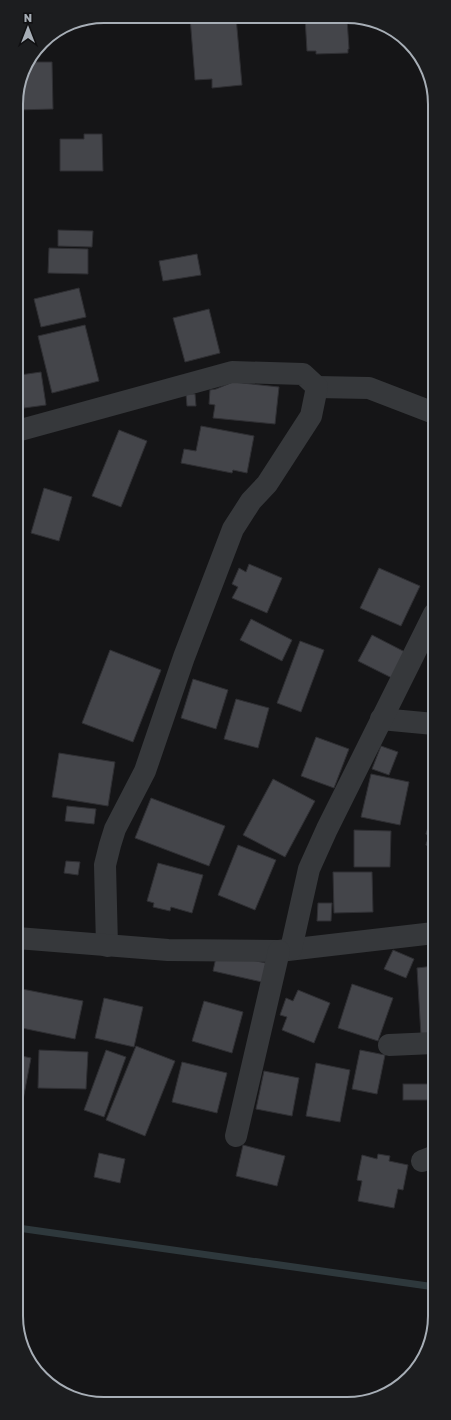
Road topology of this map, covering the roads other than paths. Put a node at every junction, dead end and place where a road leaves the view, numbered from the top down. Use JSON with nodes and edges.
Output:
{"nodes":[{"id":1,"x":317,"y":387,"type":"junction"},
{"id":2,"x":428,"y":411,"type":"edge"},
{"id":3,"x":23,"y":429,"type":"edge"},
{"id":4,"x":428,"y":626,"type":"edge"},
{"id":5,"x":381,"y":719,"type":"junction"},
{"id":6,"x":428,"y":723,"type":"edge"},
{"id":7,"x":428,"y":934,"type":"edge"},
{"id":8,"x":23,"y":939,"type":"edge"},
{"id":9,"x":107,"y":946,"type":"junction"},
{"id":10,"x":285,"y":950,"type":"junction"},
{"id":11,"x":428,"y":1044,"type":"edge"},
{"id":12,"x":389,"y":1045,"type":"dead end"},
{"id":13,"x":236,"y":1136,"type":"dead end"}],
"edges":[{"from":1,"to":2,"type":"street"},
{"from":1,"to":3,"type":"street"},
{"from":1,"to":9,"type":"street"},
{"from":4,"to":5,"type":"street"},
{"from":5,"to":6,"type":"street"},
{"from":5,"to":10,"type":"street"},
{"from":7,"to":10,"type":"street"},
{"from":8,"to":9,"type":"street"},
{"from":9,"to":10,"type":"street"},
{"from":10,"to":13,"type":"street"},
{"from":11,"to":12,"type":"street"}]}
